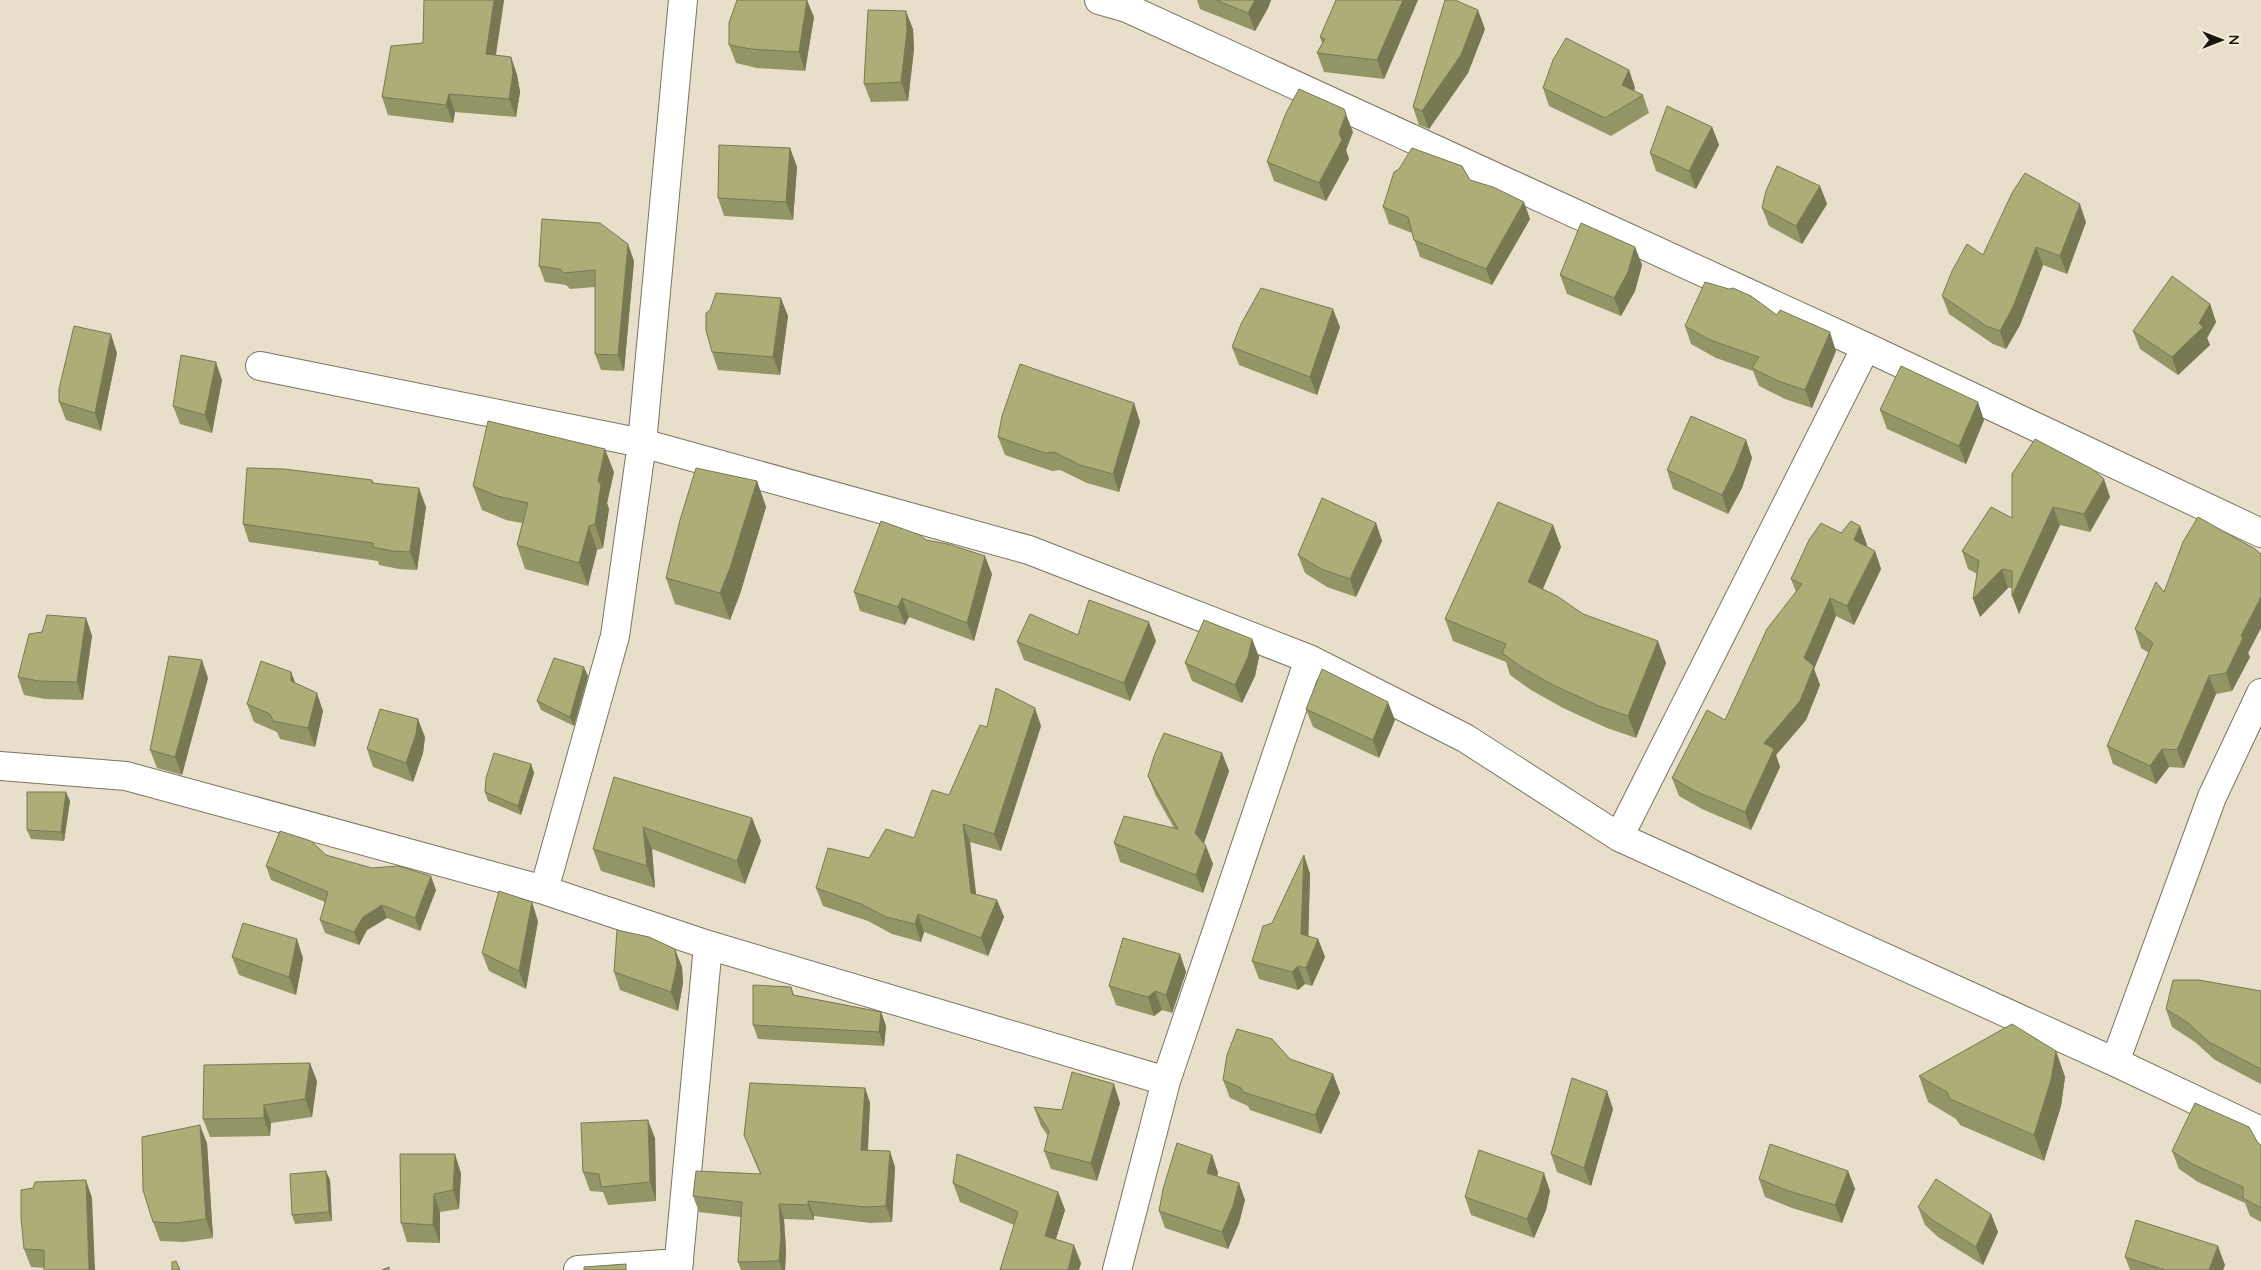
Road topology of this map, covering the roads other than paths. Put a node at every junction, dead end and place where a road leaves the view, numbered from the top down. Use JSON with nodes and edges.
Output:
{"nodes":[{"id":1,"x":683,"y":0,"type":"edge"},
{"id":2,"x":1099,"y":0,"type":"edge"},
{"id":3,"x":1866,"y":348,"type":"junction"},
{"id":4,"x":260,"y":366,"type":"dead end"},
{"id":5,"x":642,"y":443,"type":"junction"},
{"id":6,"x":2261,"y":534,"type":"edge"},
{"id":7,"x":1309,"y":659,"type":"junction"},
{"id":8,"x":2261,"y":693,"type":"edge"},
{"id":9,"x":0,"y":766,"type":"edge"},
{"id":10,"x":1619,"y":837,"type":"junction"},
{"id":11,"x":544,"y":890,"type":"junction"},
{"id":12,"x":708,"y":945,"type":"junction"},
{"id":13,"x":2115,"y":1062,"type":"junction"},
{"id":14,"x":1166,"y":1081,"type":"junction"},
{"id":15,"x":2261,"y":1131,"type":"edge"},
{"id":16,"x":678,"y":1266,"type":"edge"},
{"id":17,"x":578,"y":1270,"type":"edge"},
{"id":18,"x":1117,"y":1270,"type":"edge"}],
"edges":[{"from":1,"to":5,"type":"street"},
{"from":2,"to":3,"type":"street"},
{"from":3,"to":6,"type":"street"},
{"from":3,"to":10,"type":"street"},
{"from":4,"to":5,"type":"street"},
{"from":5,"to":7,"type":"street"},
{"from":5,"to":11,"type":"street"},
{"from":7,"to":10,"type":"street"},
{"from":7,"to":14,"type":"street"},
{"from":8,"to":13,"type":"street"},
{"from":9,"to":11,"type":"street"},
{"from":10,"to":13,"type":"street"},
{"from":11,"to":12,"type":"street"},
{"from":12,"to":14,"type":"street"},
{"from":12,"to":16,"type":"street"},
{"from":13,"to":15,"type":"street"},
{"from":14,"to":18,"type":"street"},
{"from":16,"to":17,"type":"street"}]}
